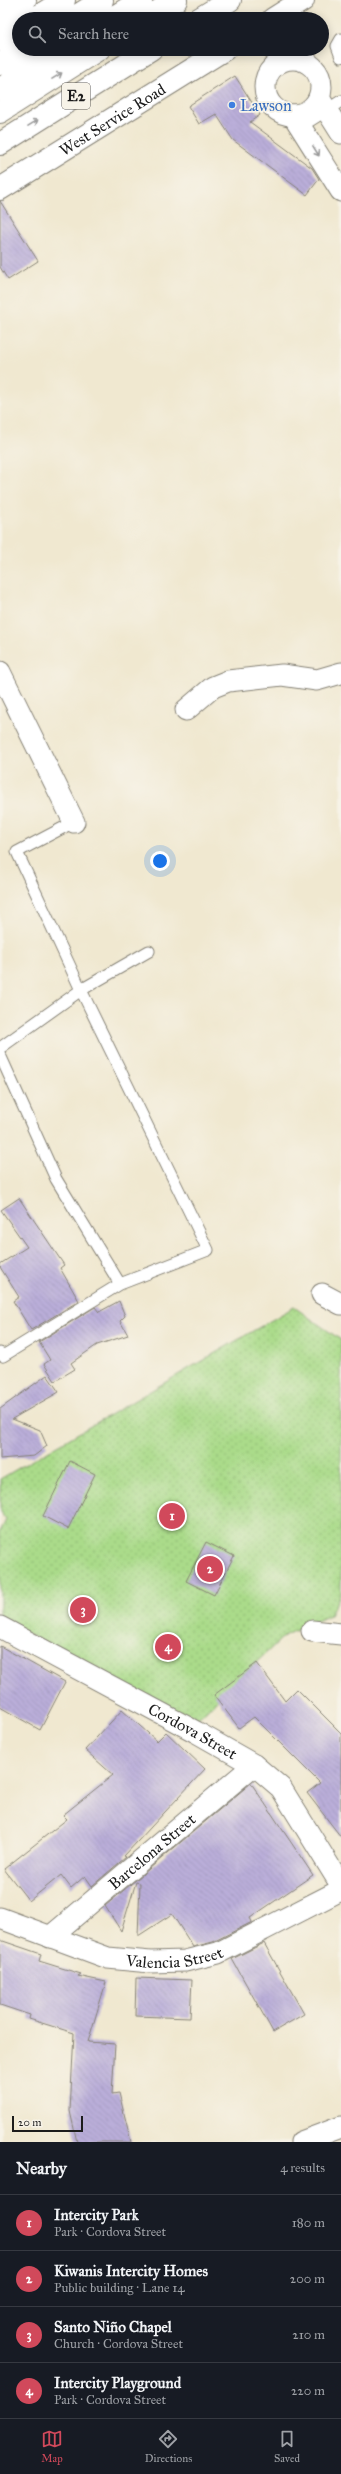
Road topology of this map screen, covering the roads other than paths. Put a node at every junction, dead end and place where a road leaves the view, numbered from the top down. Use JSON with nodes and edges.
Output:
{"nodes":[{"id":1,"x":4,"y":0,"type":"edge"},
{"id":2,"x":25,"y":0,"type":"edge"},
{"id":3,"x":64,"y":0,"type":"edge"},
{"id":4,"x":102,"y":0,"type":"edge"},
{"id":5,"x":141,"y":0,"type":"edge"},
{"id":6,"x":176,"y":0,"type":"edge"},
{"id":7,"x":230,"y":0,"type":"edge"},
{"id":8,"x":303,"y":0,"type":"edge"},
{"id":9,"x":0,"y":2,"type":"edge"},
{"id":10,"x":45,"y":12,"type":"edge"},
{"id":11,"x":83,"y":12,"type":"edge"},
{"id":12,"x":122,"y":12,"type":"edge"},
{"id":13,"x":157,"y":12,"type":"edge"},
{"id":14,"x":210,"y":12,"type":"edge"},
{"id":15,"x":284,"y":12,"type":"edge"},
{"id":16,"x":0,"y":16,"type":"edge"},
{"id":17,"x":12,"y":32,"type":"edge"},
{"id":18,"x":341,"y":39,"type":"edge"},
{"id":19,"x":0,"y":40,"type":"edge"},
{"id":20,"x":13,"y":56,"type":"edge"},
{"id":21,"x":53,"y":56,"type":"edge"},
{"id":22,"x":88,"y":56,"type":"edge"},
{"id":23,"x":140,"y":56,"type":"edge"},
{"id":24,"x":214,"y":56,"type":"edge"},
{"id":25,"x":273,"y":56,"type":"edge"},
{"id":26,"x":341,"y":57,"type":"edge"},
{"id":27,"x":0,"y":64,"type":"edge"},
{"id":28,"x":0,"y":89,"type":"edge"},
{"id":29,"x":329,"y":103,"type":"edge"},
{"id":30,"x":0,"y":112,"type":"edge"},
{"id":31,"x":297,"y":121,"type":"junction"},
{"id":32,"x":341,"y":133,"type":"edge"},
{"id":33,"x":0,"y":144,"type":"edge"},
{"id":34,"x":0,"y":189,"type":"edge"},
{"id":35,"x":341,"y":191,"type":"edge"},
{"id":36,"x":0,"y":672,"type":"edge"},
{"id":37,"x":341,"y":673,"type":"edge"},
{"id":38,"x":186,"y":710,"type":"dead end"},
{"id":39,"x":74,"y":822,"type":"joint"},
{"id":40,"x":149,"y":951,"type":"dead end"},
{"id":41,"x":80,"y":990,"type":"junction"},
{"id":42,"x":0,"y":1048,"type":"edge"},
{"id":43,"x":0,"y":1055,"type":"edge"},
{"id":44,"x":120,"y":1284,"type":"junction"},
{"id":45,"x":0,"y":1354,"type":"edge"},
{"id":46,"x":0,"y":1627,"type":"edge"},
{"id":47,"x":312,"y":1631,"type":"dead end"},
{"id":48,"x":341,"y":1634,"type":"edge"},
{"id":49,"x":254,"y":1765,"type":"junction"},
{"id":50,"x":341,"y":1885,"type":"edge"},
{"id":51,"x":341,"y":1890,"type":"edge"},
{"id":52,"x":0,"y":1918,"type":"edge"},
{"id":53,"x":50,"y":1937,"type":"junction"},
{"id":54,"x":341,"y":2127,"type":"edge"},
{"id":55,"x":301,"y":2142,"type":"edge"}],
"edges":[{"from":1,"to":9,"type":"main road"},
{"from":2,"to":16,"type":"main road"},
{"from":3,"to":10,"type":"main road"},
{"from":4,"to":11,"type":"main road"},
{"from":5,"to":12,"type":"main road"},
{"from":6,"to":13,"type":"main road"},
{"from":7,"to":14,"type":"main road"},
{"from":8,"to":15,"type":"main road"},
{"from":17,"to":19,"type":"main road"},
{"from":18,"to":26,"type":"lane"},
{"from":20,"to":27,"type":"main road"},
{"from":21,"to":28,"type":"main road"},
{"from":30,"to":22,"type":"main road","number":"E2","one_way":true},
{"from":33,"to":23,"type":"main road","number":"E2","one_way":true},
{"from":24,"to":34,"type":"main road","name":"West Service Road"},
{"from":25,"to":29,"type":"street"},
{"from":25,"to":31,"type":"street"},
{"from":29,"to":31,"type":"street"},
{"from":29,"to":32,"type":"street"},
{"from":31,"to":35,"type":"street","one_way":true},
{"from":36,"to":39,"type":"street"},
{"from":37,"to":38,"type":"street"},
{"from":39,"to":41,"type":"lane"},
{"from":40,"to":41,"type":"lane"},
{"from":41,"to":42,"type":"lane"},
{"from":41,"to":44,"type":"lane"},
{"from":43,"to":44,"type":"lane"},
{"from":44,"to":45,"type":"lane"},
{"from":46,"to":49,"type":"street","name":"Cordova Street"},
{"from":47,"to":48,"type":"street"},
{"from":49,"to":50,"type":"street","name":"Cordova Street"},
{"from":49,"to":53,"type":"street","name":"Barcelona Street"},
{"from":51,"to":53,"type":"street","name":"Valencia Street"},
{"from":52,"to":53,"type":"street","name":"Valencia Street"},
{"from":54,"to":55,"type":"street"}]}
